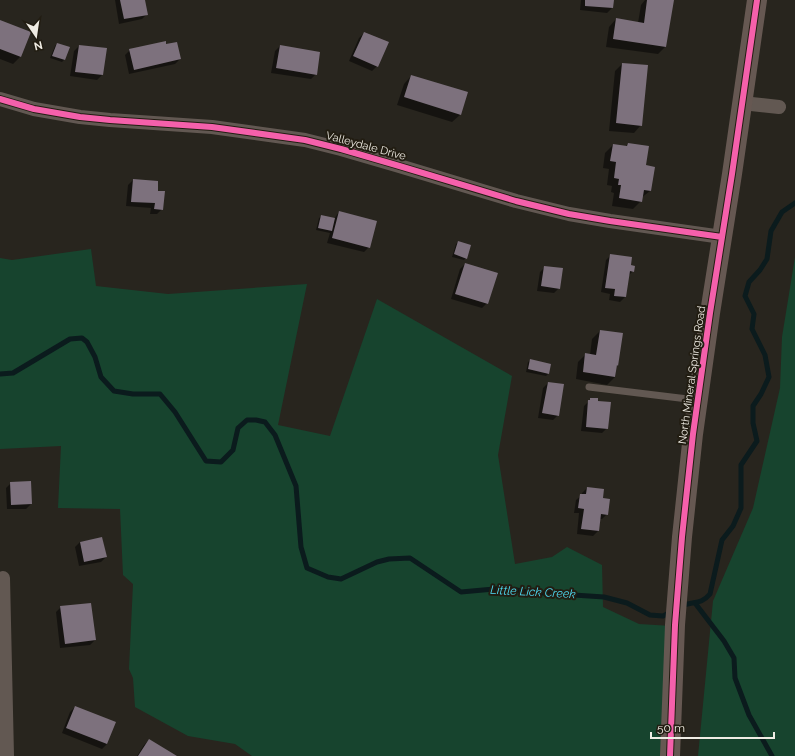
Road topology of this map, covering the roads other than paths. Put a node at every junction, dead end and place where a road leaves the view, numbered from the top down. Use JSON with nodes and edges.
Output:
{"nodes":[{"id":1,"x":757,"y":0,"type":"edge"},
{"id":2,"x":0,"y":100,"type":"edge"},
{"id":3,"x":742,"y":103,"type":"junction"},
{"id":4,"x":779,"y":107,"type":"dead end"},
{"id":5,"x":722,"y":237,"type":"junction"},
{"id":6,"x":589,"y":387,"type":"dead end"},
{"id":7,"x":698,"y":400,"type":"junction"},
{"id":8,"x":3,"y":578,"type":"dead end"},
{"id":9,"x":7,"y":756,"type":"edge"},
{"id":10,"x":670,"y":756,"type":"edge"}],
"edges":[{"from":1,"to":3,"type":"street","name":"North Mineral Springs Road"},
{"from":2,"to":5,"type":"street","name":"Valleydale Drive"},
{"from":3,"to":4,"type":"street"},
{"from":3,"to":5,"type":"street","name":"North Mineral Springs Road"},
{"from":5,"to":7,"type":"street","name":"North Mineral Springs Road"},
{"from":6,"to":7,"type":"lane"},
{"from":7,"to":10,"type":"street","name":"North Mineral Springs Road"},
{"from":8,"to":9,"type":"street"}]}
